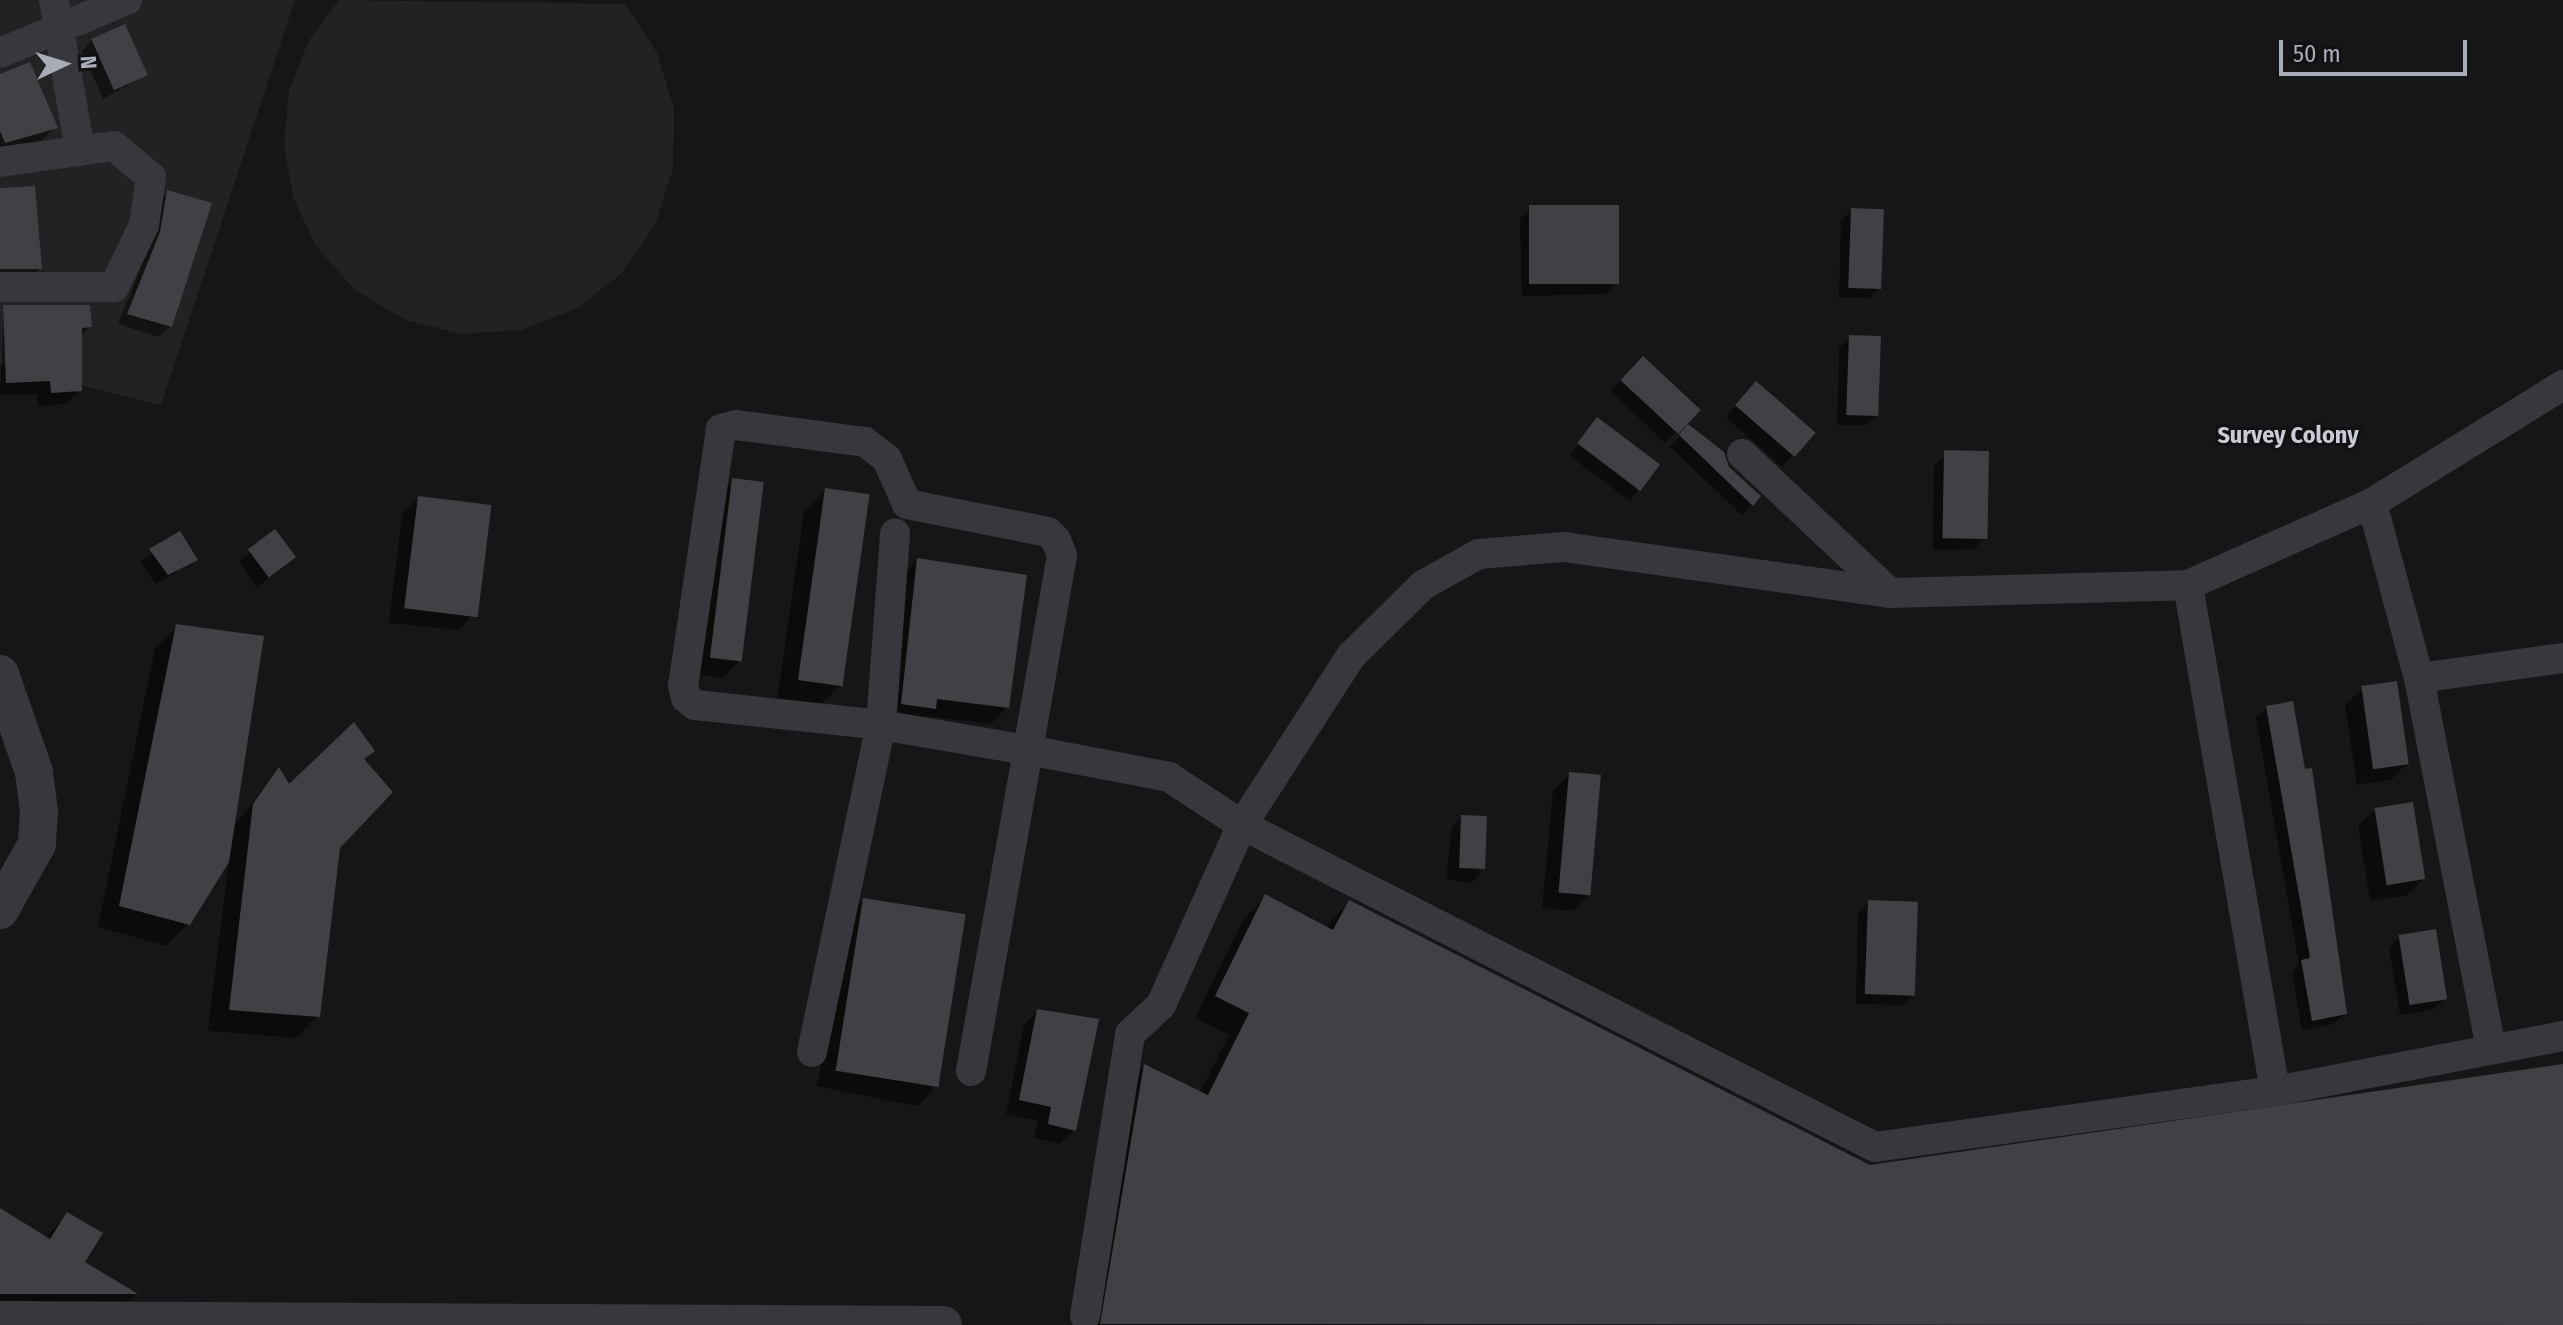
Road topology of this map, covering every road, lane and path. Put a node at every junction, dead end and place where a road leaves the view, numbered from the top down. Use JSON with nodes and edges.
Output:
{"nodes":[{"id":1,"x":127,"y":0,"type":"edge"},
{"id":2,"x":58,"y":14,"type":"edge"},
{"id":3,"x":0,"y":53,"type":"edge"},
{"id":4,"x":80,"y":151,"type":"junction"},
{"id":5,"x":0,"y":162,"type":"edge"},
{"id":6,"x":0,"y":287,"type":"edge"},
{"id":7,"x":2563,"y":385,"type":"edge"},
{"id":8,"x":1742,"y":454,"type":"dead end"},
{"id":9,"x":2372,"y":503,"type":"junction"},
{"id":10,"x":895,"y":534,"type":"dead end"},
{"id":11,"x":2188,"y":585,"type":"junction"},
{"id":12,"x":1890,"y":593,"type":"junction"},
{"id":13,"x":2563,"y":658,"type":"edge"},
{"id":14,"x":0,"y":674,"type":"edge"},
{"id":15,"x":2419,"y":678,"type":"junction"},
{"id":16,"x":881,"y":725,"type":"junction"},
{"id":17,"x":1028,"y":750,"type":"junction"},
{"id":18,"x":1242,"y":825,"type":"junction"},
{"id":19,"x":0,"y":910,"type":"edge"},
{"id":20,"x":2563,"y":1036,"type":"edge"},
{"id":21,"x":2491,"y":1047,"type":"junction"},
{"id":22,"x":812,"y":1052,"type":"dead end"},
{"id":23,"x":971,"y":1071,"type":"dead end"},
{"id":24,"x":2275,"y":1091,"type":"junction"},
{"id":25,"x":1085,"y":1316,"type":"dead end"},
{"id":26,"x":0,"y":1320,"type":"edge"},
{"id":27,"x":943,"y":1325,"type":"edge"}],
"edges":[{"from":1,"to":2,"type":"street"},
{"from":2,"to":3,"type":"street"},
{"from":2,"to":4,"type":"street"},
{"from":4,"to":5,"type":"street"},
{"from":4,"to":6,"type":"street"},
{"from":7,"to":9,"type":"street"},
{"from":8,"to":12,"type":"street"},
{"from":9,"to":11,"type":"street"},
{"from":9,"to":15,"type":"street"},
{"from":10,"to":16,"type":"street"},
{"from":11,"to":12,"type":"street"},
{"from":11,"to":24,"type":"street"},
{"from":12,"to":18,"type":"street"},
{"from":13,"to":15,"type":"street"},
{"from":14,"to":19,"type":"street"},
{"from":15,"to":21,"type":"street"},
{"from":16,"to":17,"type":"street"},
{"from":16,"to":17,"type":"street"},
{"from":16,"to":22,"type":"street"},
{"from":17,"to":18,"type":"street"},
{"from":17,"to":23,"type":"street"},
{"from":18,"to":24,"type":"street"},
{"from":18,"to":25,"type":"street"},
{"from":20,"to":21,"type":"street"},
{"from":21,"to":24,"type":"street"},
{"from":26,"to":27,"type":"street"}]}
